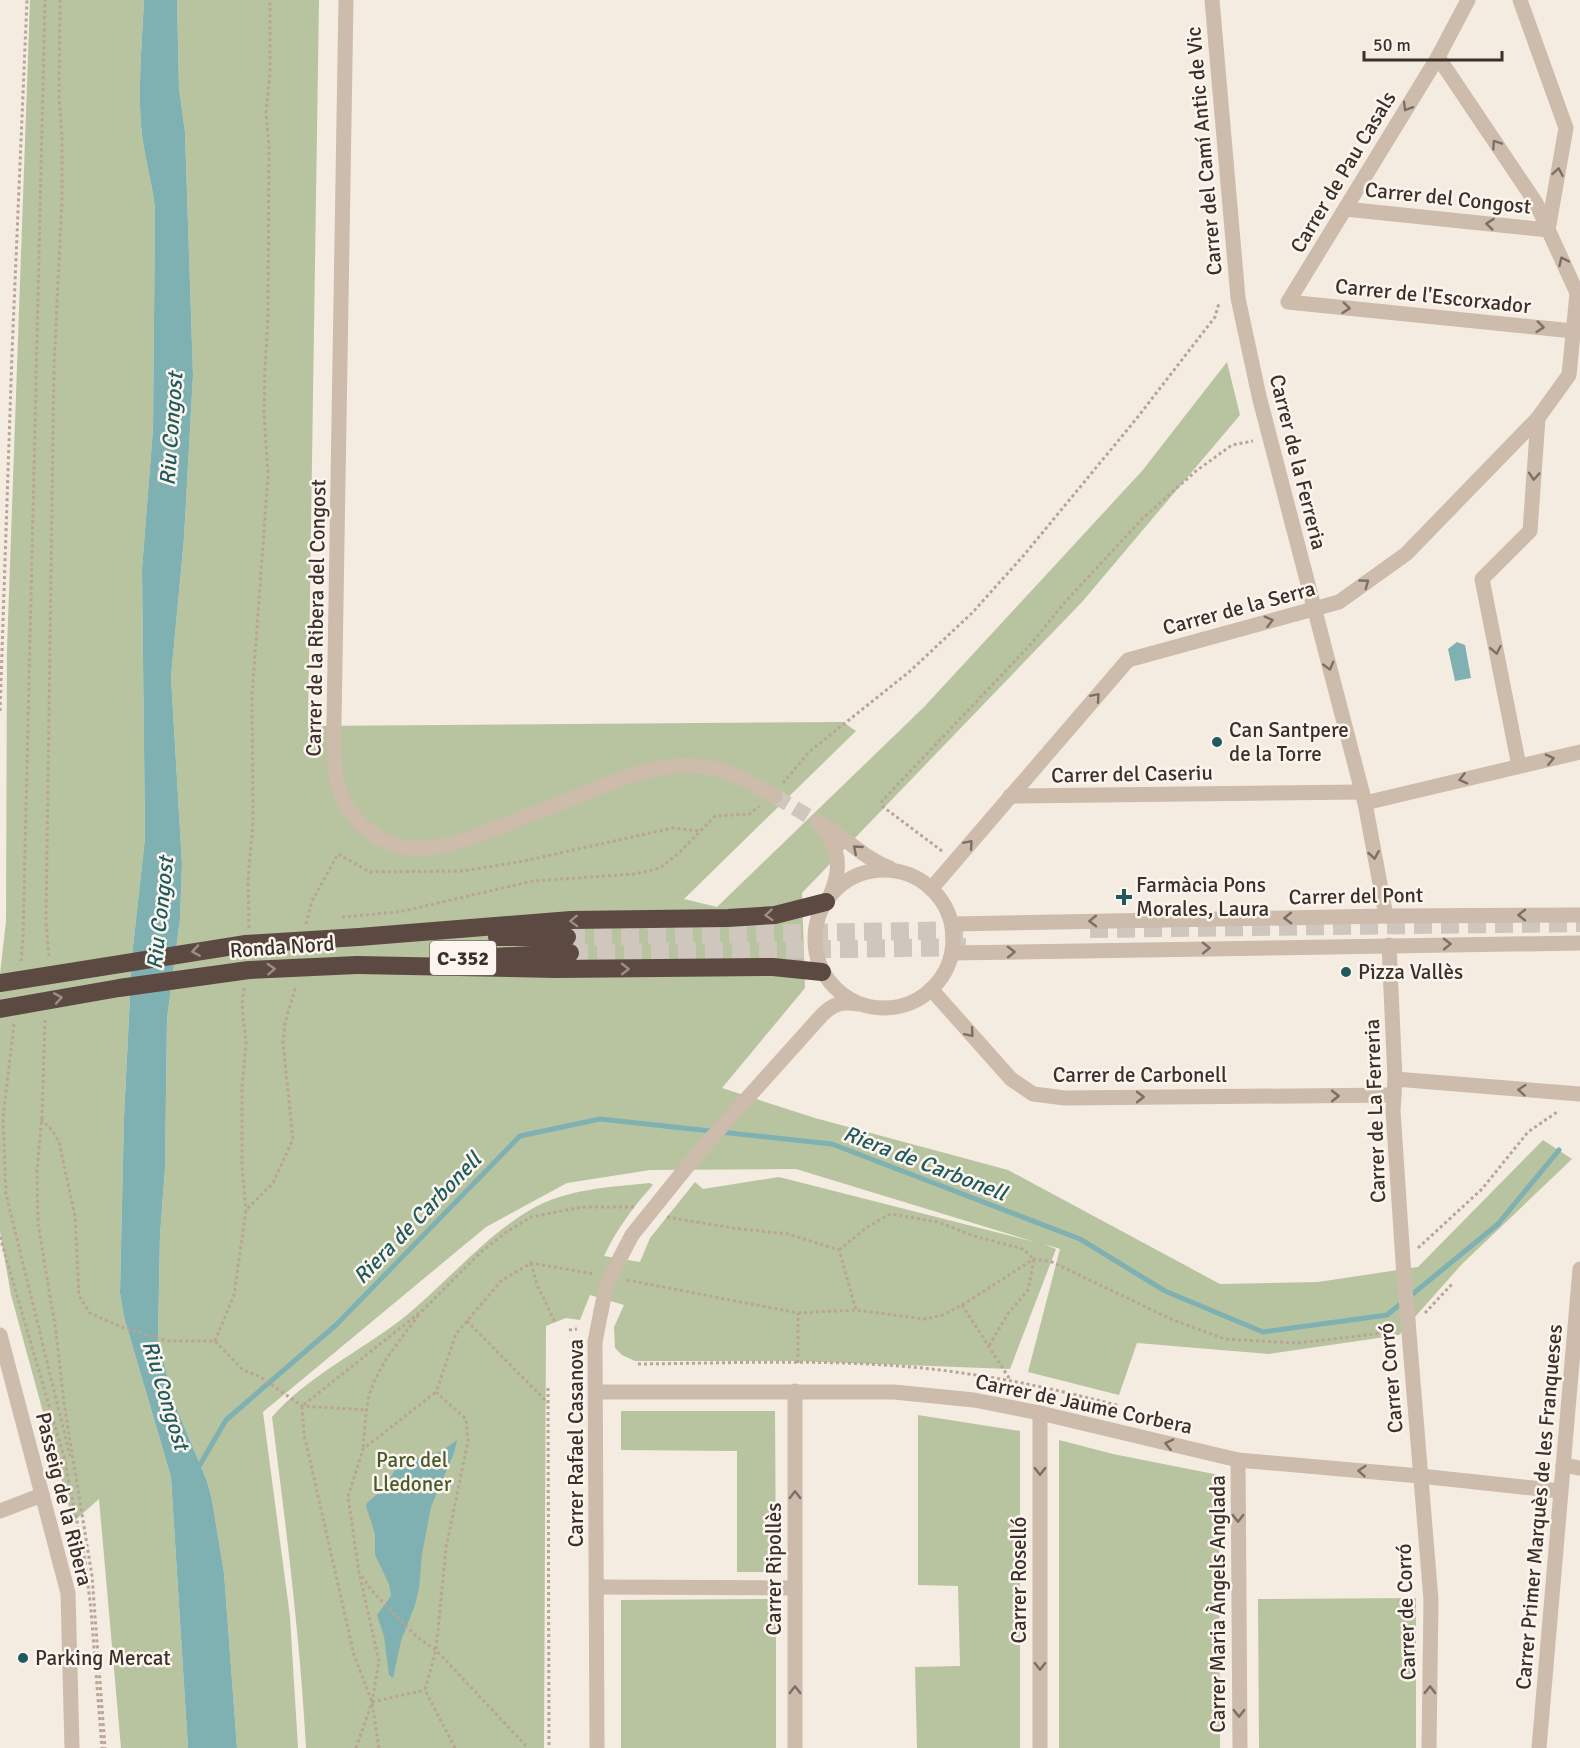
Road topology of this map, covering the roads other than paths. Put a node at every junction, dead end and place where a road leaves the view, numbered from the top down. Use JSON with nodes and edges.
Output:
{"nodes":[{"id":1,"x":346,"y":0,"type":"edge"},
{"id":2,"x":1212,"y":0,"type":"edge"},
{"id":3,"x":1468,"y":0,"type":"edge"},
{"id":4,"x":1520,"y":0,"type":"edge"},
{"id":5,"x":1437,"y":57,"type":"junction"},
{"id":6,"x":1345,"y":209,"type":"junction"},
{"id":7,"x":1548,"y":230,"type":"junction"},
{"id":8,"x":1579,"y":293,"type":"edge"},
{"id":9,"x":1238,"y":298,"type":"joint"},
{"id":10,"x":1288,"y":302,"type":"joint"},
{"id":11,"x":1573,"y":331,"type":"junction"},
{"id":12,"x":1574,"y":375,"type":"edge"},
{"id":13,"x":1538,"y":418,"type":"junction"},
{"id":14,"x":1314,"y":609,"type":"junction"},
{"id":15,"x":1580,"y":752,"type":"edge"},
{"id":16,"x":1520,"y":766,"type":"junction"},
{"id":17,"x":774,"y":795,"type":"tunnel mouth"},
{"id":18,"x":1010,"y":796,"type":"junction"},
{"id":19,"x":1363,"y":798,"type":"junction"},
{"id":20,"x":898,"y":871,"type":"junction"},
{"id":21,"x":931,"y":889,"type":"junction"},
{"id":22,"x":828,"y":898,"type":"junction"},
{"id":23,"x":1580,"y":915,"type":"edge"},
{"id":24,"x":1386,"y":916,"type":"junction"},
{"id":25,"x":952,"y":924,"type":"junction"},
{"id":26,"x":359,"y":937,"type":"junction"},
{"id":27,"x":1580,"y":943,"type":"edge"},
{"id":28,"x":1389,"y":945,"type":"junction"},
{"id":29,"x":952,"y":953,"type":"junction"},
{"id":30,"x":357,"y":965,"type":"junction"},
{"id":31,"x":824,"y":974,"type":"junction"},
{"id":32,"x":0,"y":983,"type":"edge"},
{"id":33,"x":931,"y":989,"type":"junction"},
{"id":34,"x":863,"y":1006,"type":"junction"},
{"id":35,"x":7,"y":1012,"type":"edge"},
{"id":36,"x":822,"y":1015,"type":"junction"},
{"id":37,"x":1395,"y":1079,"type":"junction"},
{"id":38,"x":1394,"y":1095,"type":"junction"},
{"id":39,"x":1580,"y":1095,"type":"edge"},
{"id":40,"x":1580,"y":1269,"type":"edge"},
{"id":41,"x":1404,"y":1276,"type":"joint"},
{"id":42,"x":1579,"y":1296,"type":"edge"},
{"id":43,"x":0,"y":1335,"type":"edge"},
{"id":44,"x":795,"y":1391,"type":"junction"},
{"id":45,"x":597,"y":1392,"type":"junction"},
{"id":46,"x":1040,"y":1413,"type":"junction"},
{"id":47,"x":1238,"y":1460,"type":"junction"},
{"id":48,"x":1563,"y":1465,"type":"junction"},
{"id":49,"x":1580,"y":1468,"type":"edge"},
{"id":50,"x":1420,"y":1476,"type":"junction"},
{"id":51,"x":1560,"y":1491,"type":"junction"},
{"id":52,"x":42,"y":1495,"type":"junction"},
{"id":53,"x":0,"y":1511,"type":"edge"},
{"id":54,"x":596,"y":1587,"type":"junction"},
{"id":55,"x":795,"y":1588,"type":"junction"},
{"id":56,"x":72,"y":1748,"type":"edge"},
{"id":57,"x":597,"y":1748,"type":"edge"},
{"id":58,"x":795,"y":1748,"type":"edge"},
{"id":59,"x":1040,"y":1748,"type":"edge"},
{"id":60,"x":1240,"y":1748,"type":"edge"},
{"id":61,"x":1429,"y":1748,"type":"edge"},
{"id":62,"x":1539,"y":1748,"type":"edge"}],
"edges":[{"from":1,"to":17,"type":"street","name":"Carrer de la Ribera del Congost"},
{"from":2,"to":9,"type":"street","name":"Carrer del Camí Antic de Vic"},
{"from":3,"to":5,"type":"street","name":"Carrer de Pau Casals"},
{"from":7,"to":4,"type":"street","one_way":true},
{"from":5,"to":6,"type":"street","name":"Carrer de Pau Casals","one_way":true},
{"from":7,"to":5,"type":"street","one_way":true},
{"from":7,"to":6,"type":"street","name":"Carrer del Congost","one_way":true},
{"from":6,"to":10,"type":"street","name":"Carrer de Pau Casals"},
{"from":8,"to":7,"type":"street","one_way":true},
{"from":8,"to":11,"type":"street"},
{"from":9,"to":14,"type":"street","name":"Carrer de la Ferreria"},
{"from":10,"to":11,"type":"street","name":"Carrer de l'Escorxador","one_way":true},
{"from":11,"to":12,"type":"street"},
{"from":12,"to":13,"type":"street","name":"Carrer de la Serra"},
{"from":14,"to":13,"type":"street","name":"Carrer de la Serra","one_way":true},
{"from":13,"to":16,"type":"street","one_way":true},
{"from":18,"to":14,"type":"street","name":"Carrer de la Serra","one_way":true},
{"from":14,"to":19,"type":"street","name":"Carrer de la Ferreria","one_way":true},
{"from":16,"to":15,"type":"street","name":"Carrer del Caseriu","one_way":true},
{"from":16,"to":19,"type":"street","name":"Carrer del Caseriu","one_way":true},
{"from":18,"to":19,"type":"street","name":"Carrer del Caseriu"},
{"from":21,"to":18,"type":"street","name":"Carrer de la Serra","one_way":true},
{"from":19,"to":24,"type":"street","name":"Carrer de la Ferreria","one_way":true},
{"from":20,"to":21,"type":"street"},
{"from":20,"to":22,"type":"street"},
{"from":20,"to":22,"type":"street","one_way":true},
{"from":21,"to":25,"type":"street"},
{"from":22,"to":26,"type":"highway","one_way":true},
{"from":22,"to":31,"type":"street"},
{"from":23,"to":24,"type":"street","name":"Carrer del Pont","one_way":true},
{"from":24,"to":25,"type":"street","name":"Carrer del Pont","one_way":true},
{"from":25,"to":29,"type":"street"},
{"from":26,"to":30,"type":"highway","name":"Ronda Nord","number":"C-352"},
{"from":26,"to":32,"type":"highway","name":"Ronda Nord","number":"C-352","one_way":true,"bridge":true},
{"from":28,"to":27,"type":"street","one_way":true},
{"from":29,"to":28,"type":"street","one_way":true},
{"from":28,"to":37,"type":"street","name":"Carrer de La Ferreria"},
{"from":29,"to":33,"type":"street"},
{"from":30,"to":31,"type":"highway","one_way":true},
{"from":35,"to":30,"type":"highway","name":"Ronda Nord","number":"C-352","one_way":true,"bridge":true},
{"from":31,"to":34,"type":"street"},
{"from":31,"to":36,"type":"street"},
{"from":33,"to":34,"type":"street"},
{"from":33,"to":38,"type":"street","name":"Carrer de Carbonell","one_way":true},
{"from":34,"to":36,"type":"street"},
{"from":36,"to":45,"type":"street","name":"Carrer Rafael Casanova","bridge":true},
{"from":37,"to":38,"type":"street","name":"Carrer de La Ferreria"},
{"from":39,"to":37,"type":"street","one_way":true},
{"from":38,"to":41,"type":"street","name":"Carrer de La Ferreria"},
{"from":40,"to":42,"type":"street","name":"Carrer Primer Marquès de les Franqueses"},
{"from":41,"to":50,"type":"street","name":"Carrer Corró","bridge":true},
{"from":42,"to":48,"type":"street","name":"Carrer Primer Marquès de les Franqueses"},
{"from":43,"to":52,"type":"street","name":"Passeig de la Ribera"},
{"from":44,"to":45,"type":"street","name":"Carrer de Jaume Corbera"},
{"from":44,"to":46,"type":"street","name":"Carrer de Jaume Corbera"},
{"from":55,"to":44,"type":"street","name":"Carrer Ripollès","one_way":true},
{"from":45,"to":54,"type":"street","name":"Carrer Rafael Casanova"},
{"from":47,"to":46,"type":"street","name":"Carrer de Jaume Corbera","one_way":true},
{"from":46,"to":59,"type":"street","name":"Carrer Roselló","one_way":true},
{"from":50,"to":47,"type":"street","name":"Carrer de Jaume Corbera","one_way":true},
{"from":47,"to":60,"type":"street","name":"Carrer Maria Àngels Anglada","one_way":true},
{"from":48,"to":49,"type":"street"},
{"from":48,"to":51,"type":"street","name":"Carrer Primer Marquès de les Franqueses"},
{"from":50,"to":51,"type":"street","name":"Carrer de Jaume Corbera"},
{"from":61,"to":50,"type":"street","name":"Carrer de Corró","one_way":true},
{"from":51,"to":62,"type":"street","name":"Carrer Primer Marquès de les Franqueses"},
{"from":52,"to":53,"type":"street"},
{"from":52,"to":56,"type":"street","name":"Passeig de la Ribera"},
{"from":54,"to":55,"type":"street"},
{"from":54,"to":57,"type":"street","name":"Carrer Rafael Casanova"},
{"from":58,"to":55,"type":"street","name":"Carrer Ripollès","one_way":true}]}
